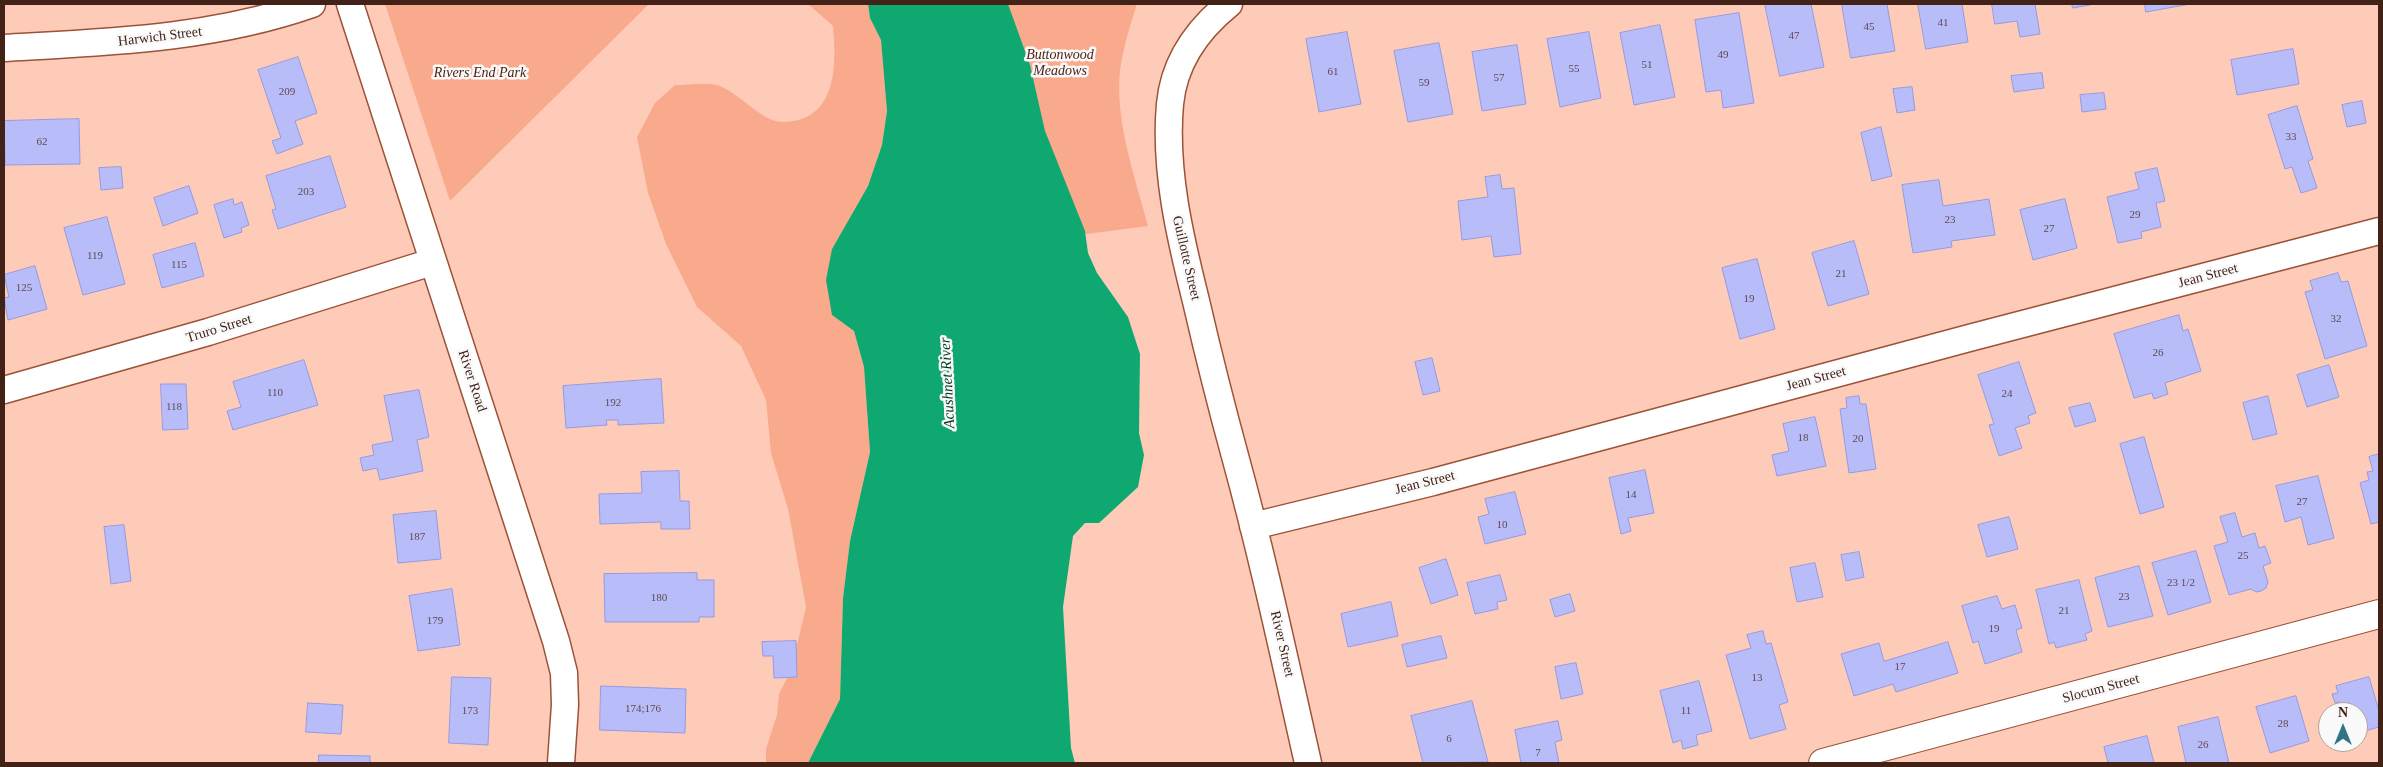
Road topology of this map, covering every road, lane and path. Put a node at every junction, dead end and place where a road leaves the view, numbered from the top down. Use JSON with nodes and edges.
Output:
{"nodes":[{"id":1,"x":312,"y":4,"type":"edge"},
{"id":2,"x":350,"y":4,"type":"edge"},
{"id":3,"x":1230,"y":4,"type":"edge"},
{"id":4,"x":4,"y":48,"type":"edge"},
{"id":5,"x":2379,"y":231,"type":"edge"},
{"id":6,"x":432,"y":262,"type":"junction"},
{"id":7,"x":4,"y":390,"type":"edge"},
{"id":8,"x":1253,"y":526,"type":"junction"},
{"id":9,"x":2379,"y":614,"type":"edge"},
{"id":10,"x":561,"y":763,"type":"edge"},
{"id":11,"x":1308,"y":763,"type":"edge"},
{"id":12,"x":1824,"y":763,"type":"edge"}],
"edges":[{"from":1,"to":4,"type":"street","name":"Harwich Street"},
{"from":2,"to":6,"type":"street","name":"River Road"},
{"from":3,"to":8,"type":"street","name":"Guillotte Street"},
{"from":5,"to":8,"type":"street","name":"Jean Street"},
{"from":6,"to":7,"type":"street","name":"Truro Street"},
{"from":6,"to":10,"type":"street","name":"River Road"},
{"from":8,"to":11,"type":"street","name":"River Street"},
{"from":9,"to":12,"type":"street","name":"Slocum Street"}]}
